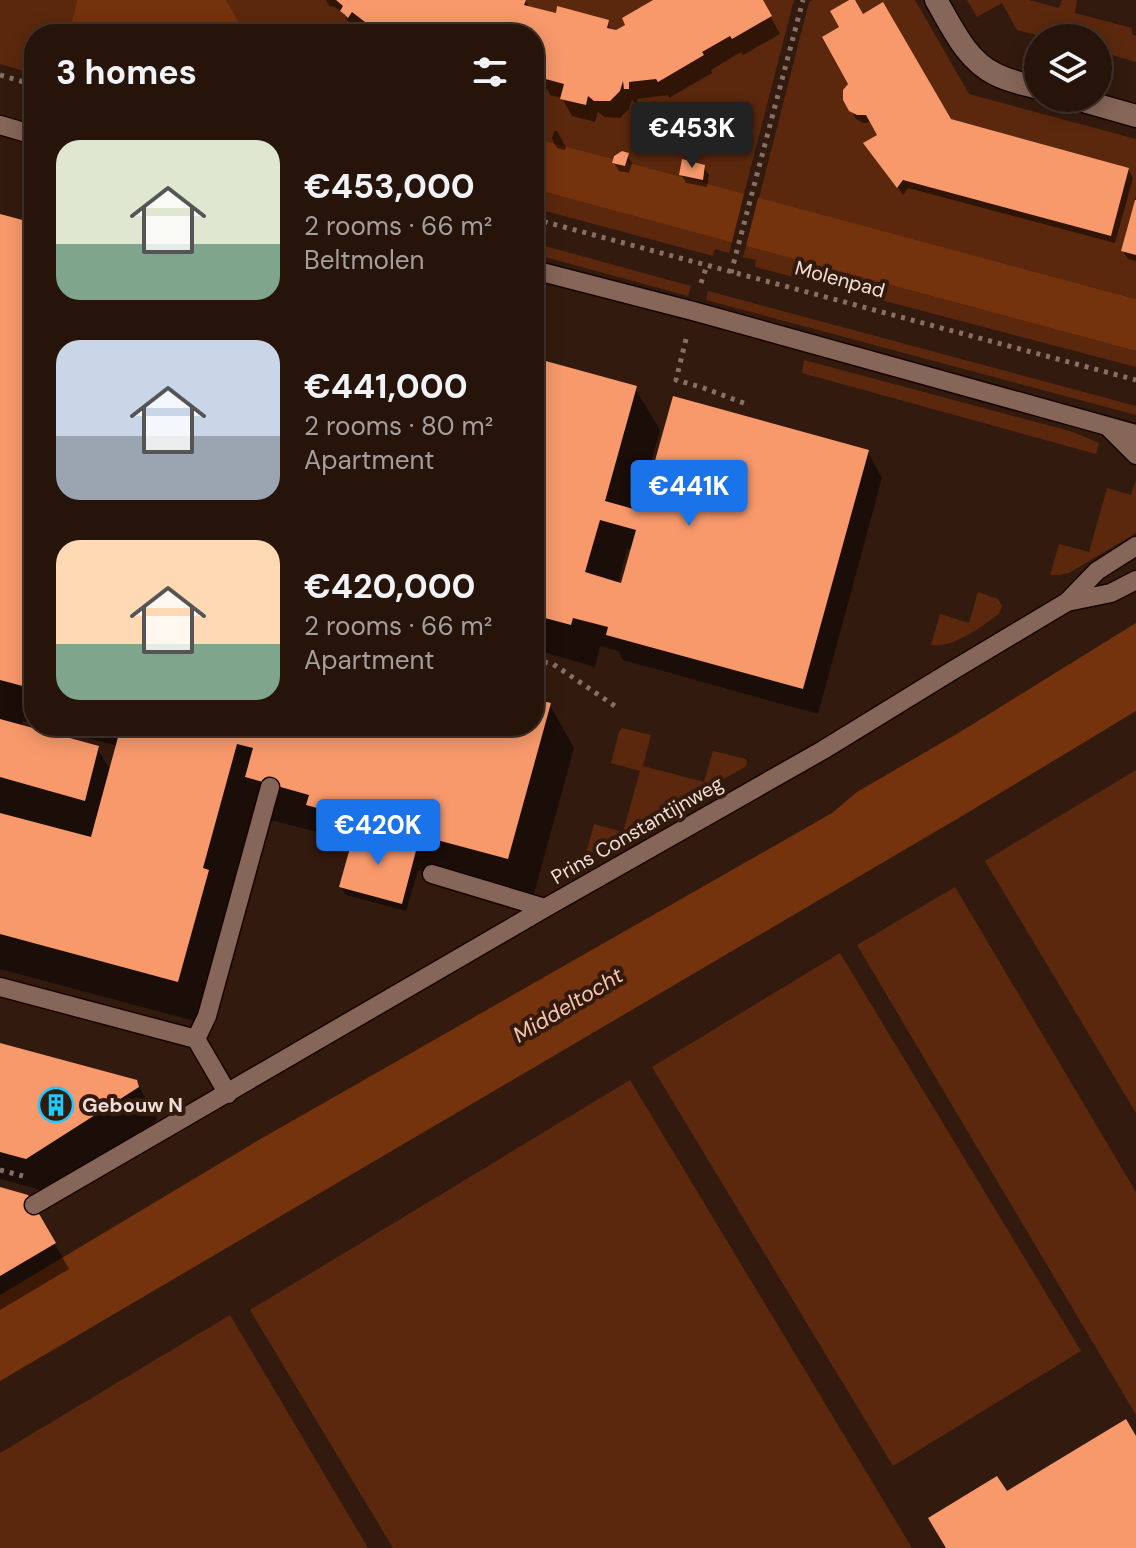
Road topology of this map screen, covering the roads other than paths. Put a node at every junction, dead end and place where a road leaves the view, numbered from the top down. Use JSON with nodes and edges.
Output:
{"nodes":[{"id":1,"x":936,"y":0,"type":"edge"},
{"id":2,"x":1024,"y":84,"type":"edge"},
{"id":3,"x":1112,"y":109,"type":"edge"},
{"id":4,"x":1136,"y":116,"type":"edge"},
{"id":5,"x":0,"y":125,"type":"edge"},
{"id":6,"x":24,"y":132,"type":"edge"},
{"id":7,"x":544,"y":273,"type":"edge"},
{"id":8,"x":1108,"y":427,"type":"junction"},
{"id":9,"x":1136,"y":434,"type":"edge"},
{"id":10,"x":1136,"y":455,"type":"edge"},
{"id":11,"x":1136,"y":546,"type":"edge"},
{"id":12,"x":1136,"y":580,"type":"edge"},
{"id":13,"x":1067,"y":602,"type":"junction"},
{"id":14,"x":270,"y":787,"type":"dead end"},
{"id":15,"x":432,"y":874,"type":"dead end"},
{"id":16,"x":545,"y":908,"type":"junction"},
{"id":17,"x":0,"y":987,"type":"edge"},
{"id":18,"x":196,"y":1039,"type":"junction"},
{"id":19,"x":228,"y":1094,"type":"junction"},
{"id":20,"x":34,"y":1205,"type":"dead end"}],
"edges":[{"from":1,"to":2,"type":"street"},
{"from":3,"to":4,"type":"street"},
{"from":5,"to":6,"type":"lane"},
{"from":7,"to":8,"type":"lane"},
{"from":8,"to":9,"type":"lane"},
{"from":8,"to":10,"type":"lane"},
{"from":11,"to":13,"type":"lane","name":"Prins Constantijnweg"},
{"from":12,"to":13,"type":"lane","name":"Prins Constantijnweg"},
{"from":13,"to":16,"type":"lane","name":"Prins Constantijnweg"},
{"from":14,"to":18,"type":"lane"},
{"from":15,"to":16,"type":"lane"},
{"from":16,"to":19,"type":"lane","name":"Prins Constantijnweg"},
{"from":17,"to":18,"type":"lane"},
{"from":18,"to":19,"type":"lane"},
{"from":19,"to":20,"type":"lane","name":"Prins Constantijnweg"}]}
